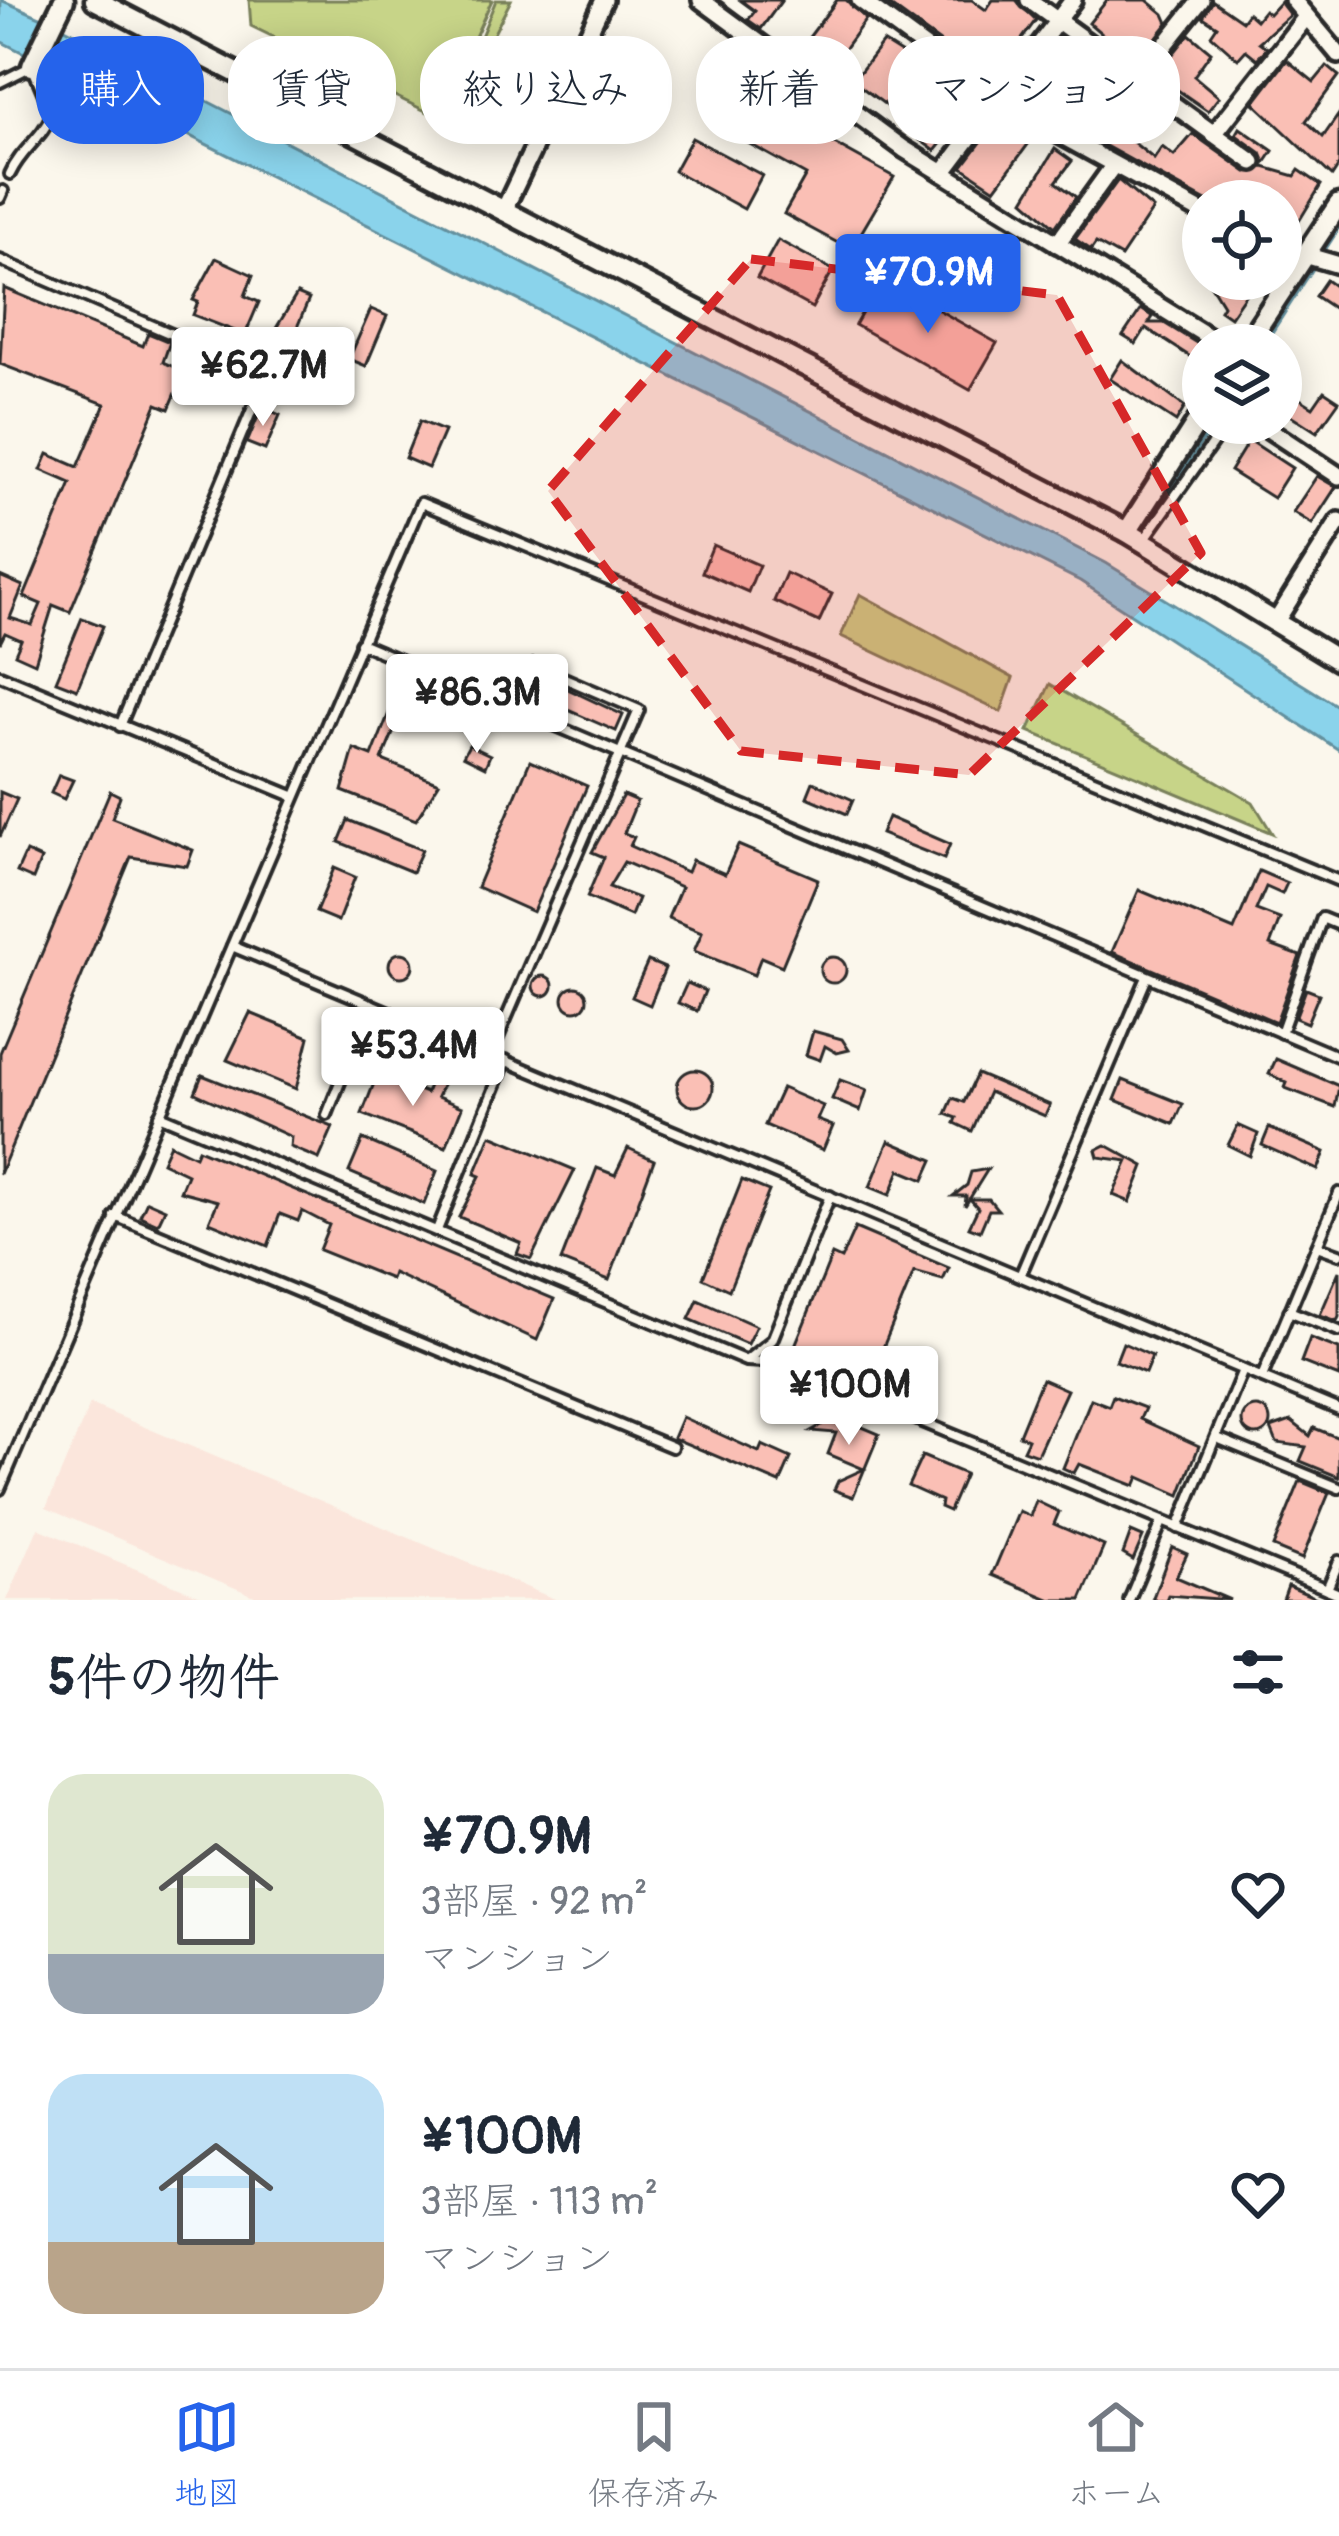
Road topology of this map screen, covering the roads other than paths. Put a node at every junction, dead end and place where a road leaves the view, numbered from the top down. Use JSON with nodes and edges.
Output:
{"nodes":[{"id":1,"x":95,"y":0,"type":"edge"},
{"id":2,"x":604,"y":0,"type":"edge"},
{"id":3,"x":701,"y":0,"type":"edge"},
{"id":4,"x":860,"y":0,"type":"edge"},
{"id":5,"x":1029,"y":0,"type":"edge"},
{"id":6,"x":1073,"y":0,"type":"edge"},
{"id":7,"x":1201,"y":0,"type":"edge"},
{"id":8,"x":1293,"y":0,"type":"edge"},
{"id":9,"x":63,"y":4,"type":"edge"},
{"id":10,"x":1306,"y":17,"type":"junction"},
{"id":11,"x":1058,"y":20,"type":"junction"},
{"id":12,"x":909,"y":36,"type":"edge"},
{"id":13,"x":1046,"y":36,"type":"edge"},
{"id":14,"x":1080,"y":36,"type":"edge"},
{"id":15,"x":1172,"y":36,"type":"edge"},
{"id":16,"x":1335,"y":42,"type":"edge"},
{"id":17,"x":32,"y":66,"type":"junction"},
{"id":18,"x":0,"y":82,"type":"edge"},
{"id":19,"x":1180,"y":109,"type":"edge"},
{"id":20,"x":1214,"y":134,"type":"junction"},
{"id":21,"x":965,"y":144,"type":"edge"},
{"id":22,"x":1074,"y":144,"type":"edge"},
{"id":23,"x":1253,"y":162,"type":"dead end"},
{"id":24,"x":1113,"y":166,"type":"junction"},
{"id":25,"x":943,"y":173,"type":"junction"},
{"id":26,"x":10,"y":175,"type":"dead end"},
{"id":27,"x":1182,"y":202,"type":"edge"},
{"id":28,"x":1339,"y":204,"type":"edge"},
{"id":29,"x":503,"y":212,"type":"junction"},
{"id":30,"x":1057,"y":244,"type":"junction"},
{"id":31,"x":1304,"y":256,"type":"junction"},
{"id":32,"x":0,"y":260,"type":"edge"},
{"id":33,"x":1339,"y":266,"type":"edge"},
{"id":34,"x":1188,"y":324,"type":"edge"},
{"id":35,"x":1260,"y":324,"type":"edge"},
{"id":36,"x":1186,"y":444,"type":"edge"},
{"id":37,"x":1210,"y":444,"type":"edge"},
{"id":38,"x":1291,"y":444,"type":"edge"},
{"id":39,"x":1339,"y":476,"type":"edge"},
{"id":40,"x":1339,"y":521,"type":"edge"},
{"id":41,"x":1135,"y":537,"type":"junction"},
{"id":42,"x":1275,"y":623,"type":"junction"},
{"id":43,"x":360,"y":643,"type":"junction"},
{"id":44,"x":1339,"y":661,"type":"edge"},
{"id":45,"x":0,"y":675,"type":"edge"},
{"id":46,"x":513,"y":712,"type":"junction"},
{"id":47,"x":120,"y":726,"type":"junction"},
{"id":48,"x":620,"y":756,"type":"junction"},
{"id":49,"x":293,"y":796,"type":"junction"},
{"id":50,"x":1339,"y":881,"type":"edge"},
{"id":51,"x":1339,"y":925,"type":"edge"},
{"id":52,"x":232,"y":946,"type":"junction"},
{"id":53,"x":1147,"y":977,"type":"junction"},
{"id":54,"x":371,"y":1004,"type":"junction"},
{"id":55,"x":1281,"y":1033,"type":"junction"},
{"id":56,"x":491,"y":1054,"type":"junction"},
{"id":57,"x":1339,"y":1057,"type":"edge"},
{"id":58,"x":506,"y":1060,"type":"junction"},
{"id":59,"x":159,"y":1115,"type":"junction"},
{"id":60,"x":327,"y":1115,"type":"dead end"},
{"id":61,"x":1339,"y":1192,"type":"edge"},
{"id":62,"x":830,"y":1196,"type":"junction"},
{"id":63,"x":115,"y":1216,"type":"junction"},
{"id":64,"x":437,"y":1230,"type":"junction"},
{"id":65,"x":1317,"y":1246,"type":"junction"},
{"id":66,"x":1339,"y":1254,"type":"edge"},
{"id":67,"x":1020,"y":1276,"type":"junction"},
{"id":68,"x":1289,"y":1311,"type":"junction"},
{"id":69,"x":1339,"y":1331,"type":"edge"},
{"id":70,"x":746,"y":1361,"type":"junction"},
{"id":71,"x":1244,"y":1370,"type":"junction"},
{"id":72,"x":1262,"y":1377,"type":"junction"},
{"id":73,"x":1339,"y":1410,"type":"edge"},
{"id":74,"x":1216,"y":1438,"type":"junction"},
{"id":75,"x":672,"y":1447,"type":"dead end"},
{"id":76,"x":1339,"y":1488,"type":"edge"},
{"id":77,"x":0,"y":1489,"type":"edge"},
{"id":78,"x":1162,"y":1522,"type":"junction"},
{"id":79,"x":1178,"y":1528,"type":"junction"},
{"id":80,"x":1339,"y":1561,"type":"edge"},
{"id":81,"x":1327,"y":1589,"type":"junction"},
{"id":82,"x":1339,"y":1594,"type":"edge"},
{"id":83,"x":1129,"y":1600,"type":"edge"}],
"edges":[{"from":1,"to":29,"type":"street"},
{"from":2,"to":29,"type":"street"},
{"from":3,"to":25,"type":"street"},
{"from":4,"to":12,"type":"street"},
{"from":5,"to":11,"type":"street"},
{"from":6,"to":11,"type":"street"},
{"from":7,"to":15,"type":"street"},
{"from":8,"to":10,"type":"street"},
{"from":9,"to":17,"type":"street"},
{"from":10,"to":16,"type":"street"},
{"from":10,"to":20,"type":"street"},
{"from":11,"to":13,"type":"street"},
{"from":11,"to":14,"type":"street"},
{"from":17,"to":18,"type":"lane"},
{"from":17,"to":26,"type":"lane"},
{"from":19,"to":20,"type":"street"},
{"from":20,"to":23,"type":"street"},
{"from":21,"to":25,"type":"street"},
{"from":22,"to":24,"type":"street"},
{"from":24,"to":27,"type":"street"},
{"from":24,"to":30,"type":"street"},
{"from":25,"to":30,"type":"street"},
{"from":28,"to":31,"type":"street"},
{"from":29,"to":41,"type":"street"},
{"from":30,"to":34,"type":"street"},
{"from":31,"to":33,"type":"street"},
{"from":31,"to":35,"type":"street"},
{"from":32,"to":47,"type":"lane"},
{"from":36,"to":41,"type":"street"},
{"from":37,"to":41,"type":"lane"},
{"from":38,"to":39,"type":"street"},
{"from":40,"to":42,"type":"street"},
{"from":41,"to":42,"type":"street"},
{"from":42,"to":44,"type":"street"},
{"from":43,"to":46,"type":"lane"},
{"from":43,"to":49,"type":"lane"},
{"from":43,"to":50,"type":"lane"},
{"from":45,"to":47,"type":"lane"},
{"from":46,"to":48,"type":"lane"},
{"from":46,"to":48,"type":"lane"},
{"from":47,"to":49,"type":"lane"},
{"from":48,"to":53,"type":"lane"},
{"from":48,"to":56,"type":"lane"},
{"from":49,"to":52,"type":"lane"},
{"from":51,"to":55,"type":"lane"},
{"from":52,"to":54,"type":"lane"},
{"from":52,"to":59,"type":"lane"},
{"from":53,"to":55,"type":"lane"},
{"from":53,"to":67,"type":"lane"},
{"from":54,"to":56,"type":"lane"},
{"from":54,"to":60,"type":"lane"},
{"from":55,"to":57,"type":"lane"},
{"from":56,"to":58,"type":"lane"},
{"from":58,"to":62,"type":"lane"},
{"from":58,"to":64,"type":"lane"},
{"from":59,"to":63,"type":"lane"},
{"from":59,"to":64,"type":"lane"},
{"from":61,"to":65,"type":"lane"},
{"from":62,"to":67,"type":"lane"},
{"from":62,"to":70,"type":"lane"},
{"from":63,"to":75,"type":"lane"},
{"from":63,"to":77,"type":"lane"},
{"from":64,"to":70,"type":"lane"},
{"from":65,"to":66,"type":"lane"},
{"from":65,"to":68,"type":"lane"},
{"from":67,"to":71,"type":"lane"},
{"from":68,"to":69,"type":"lane"},
{"from":68,"to":72,"type":"lane"},
{"from":70,"to":78,"type":"lane"},
{"from":71,"to":72,"type":"lane"},
{"from":71,"to":74,"type":"lane"},
{"from":72,"to":73,"type":"lane"},
{"from":74,"to":76,"type":"lane"},
{"from":74,"to":79,"type":"lane"},
{"from":78,"to":79,"type":"lane"},
{"from":78,"to":83,"type":"lane"},
{"from":79,"to":81,"type":"lane"},
{"from":80,"to":81,"type":"lane"},
{"from":81,"to":82,"type":"lane"}]}
